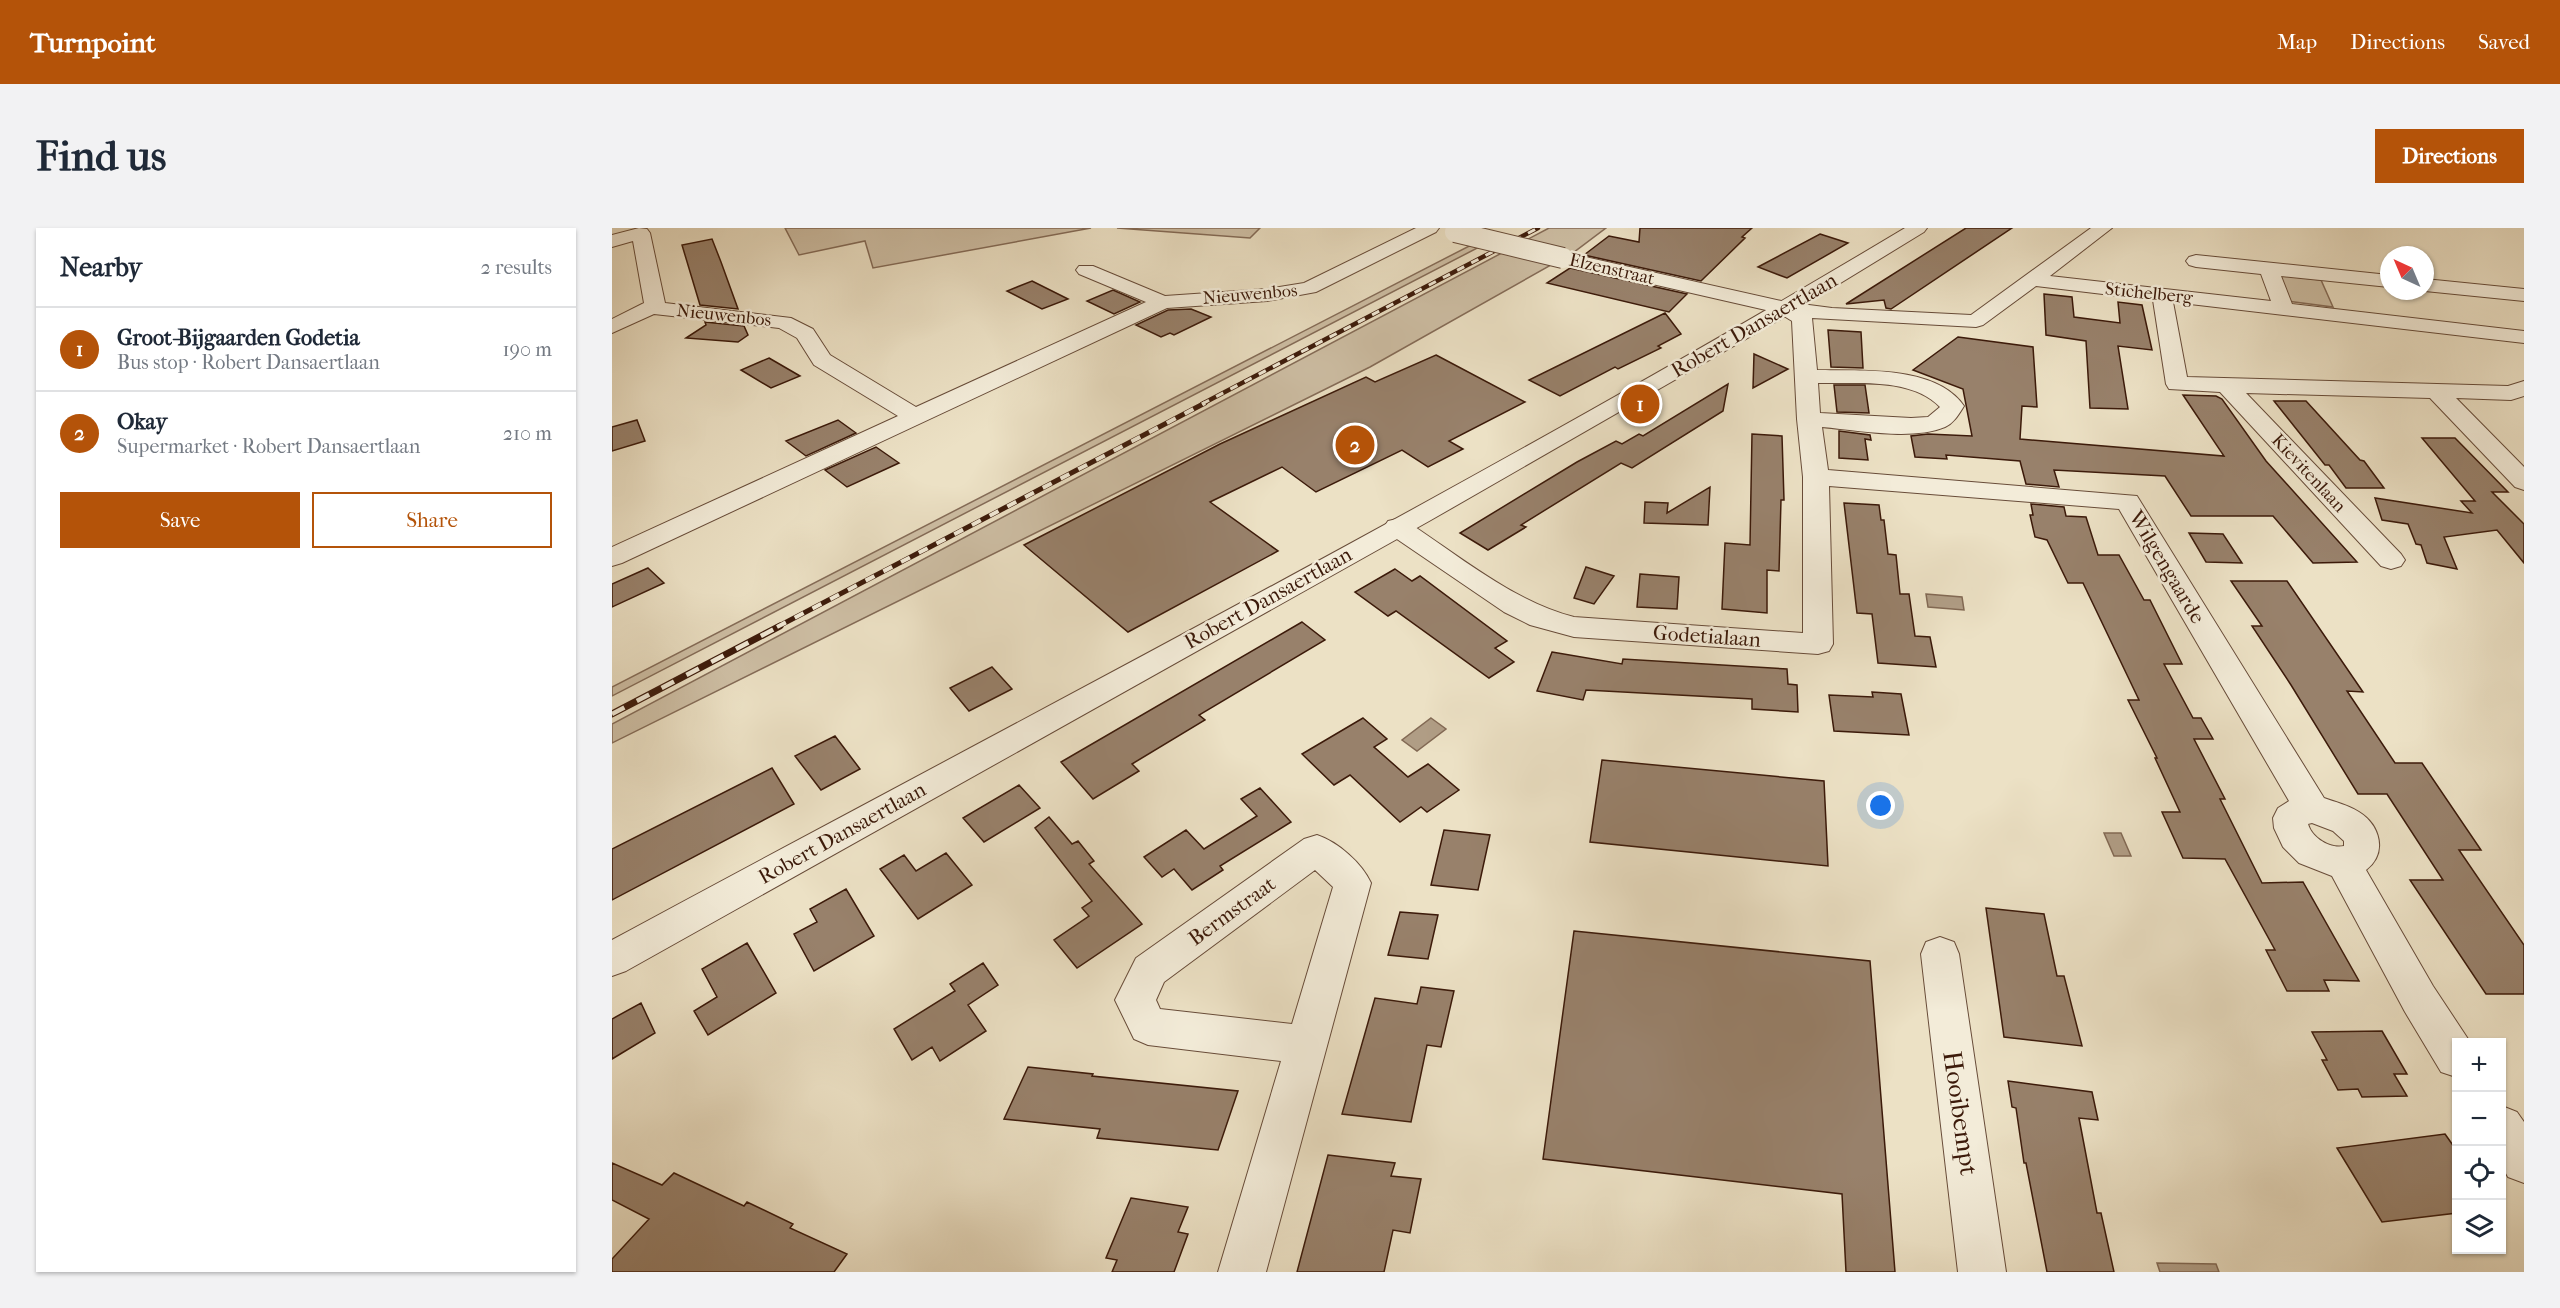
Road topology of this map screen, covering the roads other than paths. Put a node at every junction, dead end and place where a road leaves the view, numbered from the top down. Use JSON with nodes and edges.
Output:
{"nodes":[{"id":1,"x":1430,"y":228,"type":"edge"},
{"id":2,"x":1918,"y":228,"type":"edge"},
{"id":3,"x":2103,"y":228,"type":"edge"},
{"id":4,"x":1447,"y":230,"type":"edge"},
{"id":5,"x":612,"y":241,"type":"edge"},
{"id":6,"x":2196,"y":261,"type":"dead end"},
{"id":7,"x":2269,"y":269,"type":"junction"},
{"id":8,"x":1086,"y":270,"type":"dead end"},
{"id":9,"x":2328,"y":274,"type":"junction"},
{"id":10,"x":2032,"y":280,"type":"junction"},
{"id":11,"x":2380,"y":280,"type":"edge"},
{"id":12,"x":2434,"y":286,"type":"edge"},
{"id":13,"x":2162,"y":295,"type":"junction"},
{"id":14,"x":2524,"y":295,"type":"edge"},
{"id":15,"x":1163,"y":302,"type":"junction"},
{"id":16,"x":651,"y":308,"type":"junction"},
{"id":17,"x":1786,"y":308,"type":"junction"},
{"id":18,"x":2283,"y":308,"type":"junction"},
{"id":19,"x":2343,"y":315,"type":"junction"},
{"id":20,"x":612,"y":327,"type":"edge"},
{"id":21,"x":2524,"y":337,"type":"edge"},
{"id":22,"x":1806,"y":376,"type":"junction"},
{"id":23,"x":2227,"y":386,"type":"junction"},
{"id":24,"x":2524,"y":388,"type":"edge"},
{"id":25,"x":2437,"y":392,"type":"junction"},
{"id":26,"x":916,"y":417,"type":"junction"},
{"id":27,"x":1809,"y":418,"type":"junction"},
{"id":28,"x":1816,"y":477,"type":"junction"},
{"id":29,"x":2524,"y":482,"type":"edge"},
{"id":30,"x":1397,"y":527,"type":"junction"},
{"id":31,"x":612,"y":556,"type":"edge"},
{"id":32,"x":2391,"y":560,"type":"dead end"},
{"id":33,"x":1940,"y":954,"type":"dead end"},
{"id":34,"x":612,"y":959,"type":"edge"},
{"id":35,"x":1307,"y":1045,"type":"junction"},
{"id":36,"x":2452,"y":1050,"type":"edge"},
{"id":37,"x":2506,"y":1133,"type":"edge"},
{"id":38,"x":2524,"y":1161,"type":"edge"},
{"id":39,"x":1242,"y":1272,"type":"edge"},
{"id":40,"x":1982,"y":1272,"type":"edge"}],
"edges":[{"from":1,"to":15,"type":"street","name":"Nieuwenbos"},
{"from":2,"to":17,"type":"street","name":"Robert Dansaertlaan"},
{"from":3,"to":10,"type":"street"},
{"from":4,"to":17,"type":"street","name":"Elzenstraat","bridge":true},
{"from":5,"to":16,"type":"street"},
{"from":6,"to":7,"type":"street"},
{"from":7,"to":9,"type":"street"},
{"from":7,"to":18,"type":"street"},
{"from":8,"to":15,"type":"street","name":"Nieuwenbos"},
{"from":9,"to":11,"type":"street"},
{"from":9,"to":19,"type":"street"},
{"from":10,"to":13,"type":"street","name":"Stichelberg"},
{"from":10,"to":17,"type":"street"},
{"from":12,"to":14,"type":"street"},
{"from":13,"to":18,"type":"street","name":"Stichelberg"},
{"from":13,"to":23,"type":"street"},
{"from":15,"to":26,"type":"street","name":"Nieuwenbos"},
{"from":16,"to":20,"type":"street","name":"Nieuwenbos"},
{"from":16,"to":26,"type":"street","name":"Nieuwenbos"},
{"from":17,"to":22,"type":"street","name":"Godetialaan"},
{"from":17,"to":30,"type":"street","name":"Robert Dansaertlaan"},
{"from":18,"to":19,"type":"street","name":"Stichelberg"},
{"from":19,"to":21,"type":"street","name":"Stichelberg"},
{"from":22,"to":27,"type":"street","name":"Godetialaan"},
{"from":22,"to":27,"type":"street"},
{"from":23,"to":25,"type":"street"},
{"from":23,"to":32,"type":"street","name":"Kievitenlaan"},
{"from":24,"to":25,"type":"street"},
{"from":25,"to":29,"type":"street"},
{"from":26,"to":31,"type":"street","name":"Nieuwenbos"},
{"from":27,"to":28,"type":"street","name":"Godetialaan"},
{"from":28,"to":30,"type":"street","name":"Godetialaan"},
{"from":28,"to":36,"type":"street","name":"Wilgengaarde"},
{"from":30,"to":34,"type":"street","name":"Robert Dansaertlaan"},
{"from":33,"to":40,"type":"street","name":"Hooibempt"},
{"from":35,"to":35,"type":"street","name":"Bermstraat"},
{"from":35,"to":39,"type":"street","name":"Bermstraat"},
{"from":37,"to":38,"type":"street"}]}
